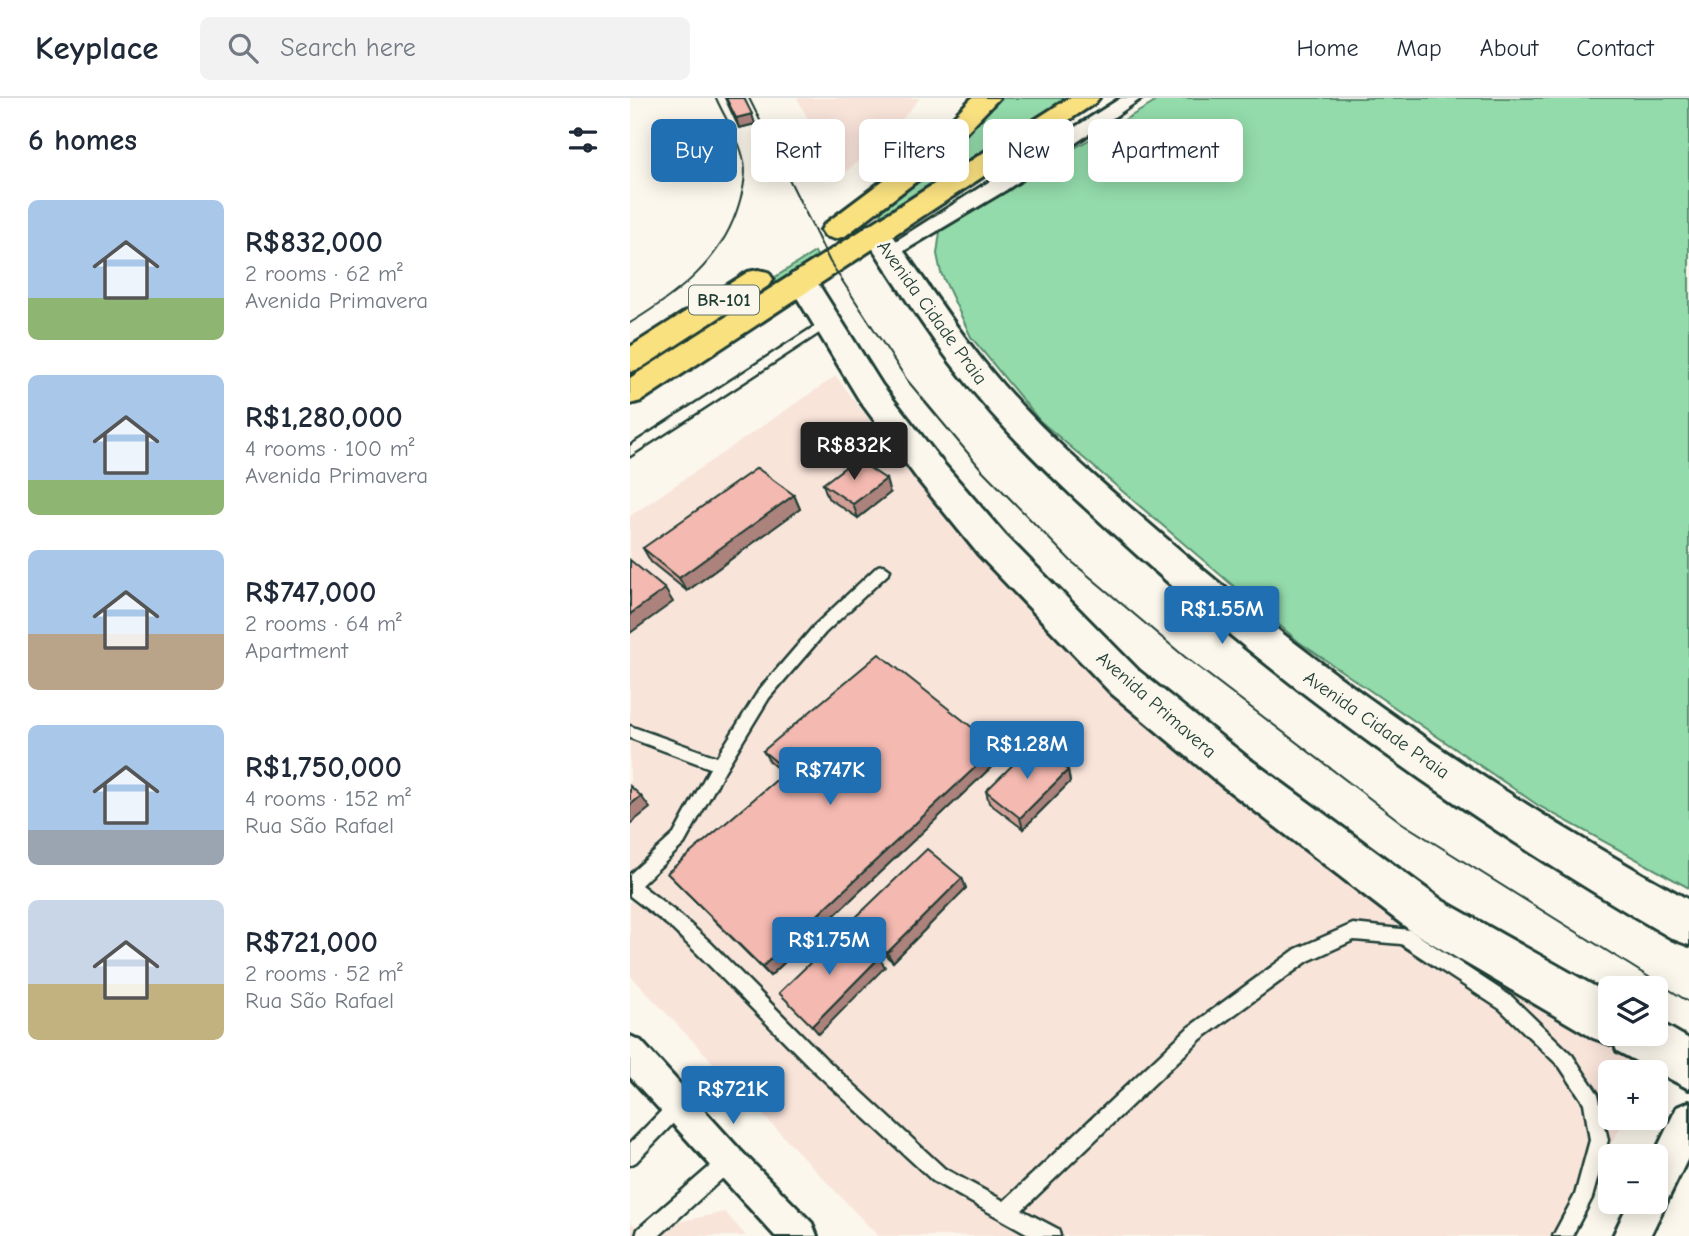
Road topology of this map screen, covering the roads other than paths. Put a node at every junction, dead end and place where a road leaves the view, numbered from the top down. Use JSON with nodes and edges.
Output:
{"nodes":[{"id":1,"x":986,"y":98,"type":"edge"},
{"id":2,"x":1086,"y":98,"type":"edge"},
{"id":3,"x":1133,"y":98,"type":"edge"},
{"id":4,"x":880,"y":228,"type":"junction"},
{"id":5,"x":802,"y":281,"type":"junction"},
{"id":6,"x":826,"y":323,"type":"junction"},
{"id":7,"x":630,"y":361,"type":"edge"},
{"id":8,"x":630,"y":393,"type":"edge"},
{"id":9,"x":630,"y":452,"type":"edge"},
{"id":10,"x":883,"y":569,"type":"dead end"},
{"id":11,"x":630,"y":732,"type":"edge"},
{"id":12,"x":720,"y":765,"type":"junction"},
{"id":13,"x":630,"y":885,"type":"edge"},
{"id":14,"x":1689,"y":924,"type":"edge"},
{"id":15,"x":1598,"y":1014,"type":"edge"},
{"id":16,"x":1655,"y":1046,"type":"edge"},
{"id":17,"x":630,"y":1052,"type":"edge"},
{"id":18,"x":1689,"y":1065,"type":"edge"},
{"id":19,"x":679,"y":1105,"type":"junction"},
{"id":20,"x":1689,"y":1119,"type":"edge"},
{"id":21,"x":630,"y":1156,"type":"edge"},
{"id":22,"x":728,"y":1162,"type":"junction"},
{"id":23,"x":1668,"y":1162,"type":"edge"},
{"id":24,"x":1006,"y":1212,"type":"junction"},
{"id":25,"x":1642,"y":1214,"type":"edge"},
{"id":26,"x":645,"y":1236,"type":"edge"},
{"id":27,"x":799,"y":1236,"type":"edge"},
{"id":28,"x":1051,"y":1236,"type":"edge"},
{"id":29,"x":1562,"y":1236,"type":"edge"},
{"id":30,"x":1631,"y":1236,"type":"edge"}],
"edges":[{"from":1,"to":4,"type":"main road","name":"BR-101","number":"BR-101"},
{"from":2,"to":4,"type":"main road","name":"BR-101","number":"BR-101"},
{"from":3,"to":4,"type":"street"},
{"from":4,"to":5,"type":"main road","number":"BR-101"},
{"from":4,"to":7,"type":"main road","name":"BR-101","number":"BR-101"},
{"from":4,"to":14,"type":"street","name":"Avenida Cidade Praia"},
{"from":5,"to":6,"type":"street","name":"Avenida Primavera"},
{"from":5,"to":8,"type":"main road","name":"BR-101","number":"BR-101"},
{"from":6,"to":9,"type":"lane"},
{"from":6,"to":15,"type":"street","name":"Avenida Primavera"},
{"from":10,"to":12,"type":"lane"},
{"from":11,"to":12,"type":"lane"},
{"from":12,"to":13,"type":"lane"},
{"from":13,"to":24,"type":"lane"},
{"from":16,"to":18,"type":"street"},
{"from":17,"to":19,"type":"street"},
{"from":19,"to":21,"type":"lane"},
{"from":19,"to":22,"type":"street"},
{"from":20,"to":23,"type":"street"},
{"from":22,"to":26,"type":"lane"},
{"from":22,"to":27,"type":"street"},
{"from":24,"to":28,"type":"lane"},
{"from":24,"to":29,"type":"lane"},
{"from":25,"to":30,"type":"street"}]}
